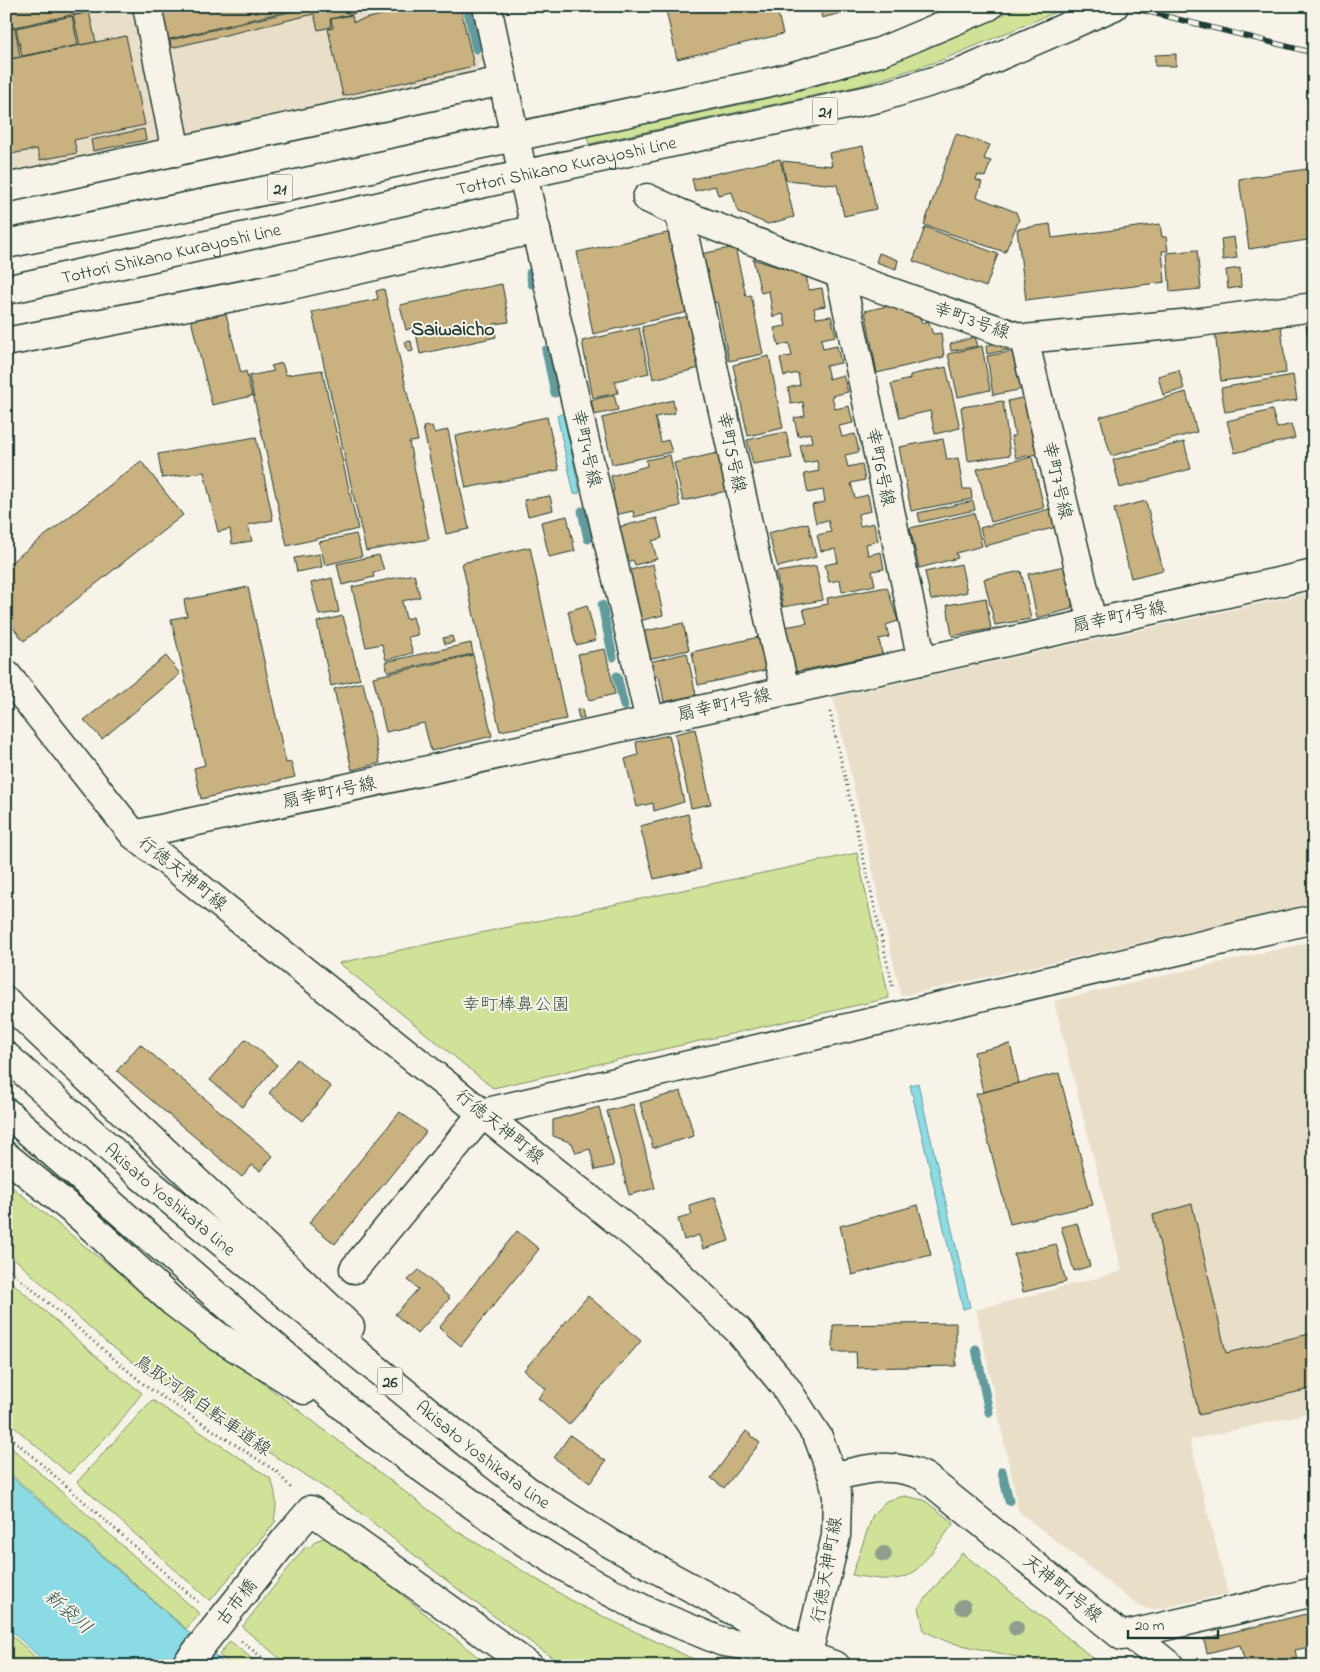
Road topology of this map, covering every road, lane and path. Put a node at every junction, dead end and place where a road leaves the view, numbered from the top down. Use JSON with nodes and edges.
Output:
{"nodes":[{"id":1,"x":147,"y":6,"type":"edge"},
{"id":2,"x":487,"y":6,"type":"edge"},
{"id":3,"x":989,"y":6,"type":"edge"},
{"id":4,"x":1114,"y":6,"type":"edge"},
{"id":5,"x":502,"y":81,"type":"junction"},
{"id":6,"x":515,"y":136,"type":"junction"},
{"id":7,"x":176,"y":152,"type":"junction"},
{"id":8,"x":523,"y":174,"type":"junction"},
{"id":9,"x":6,"y":188,"type":"edge"},
{"id":10,"x":647,"y":198,"type":"dead end"},
{"id":11,"x":680,"y":213,"type":"junction"},
{"id":12,"x":536,"y":229,"type":"junction"},
{"id":13,"x":6,"y":244,"type":"edge"},
{"id":14,"x":840,"y":274,"type":"junction"},
{"id":15,"x":6,"y":290,"type":"edge"},
{"id":16,"x":1314,"y":307,"type":"edge"},
{"id":17,"x":1024,"y":339,"type":"junction"},
{"id":18,"x":6,"y":342,"type":"edge"},
{"id":19,"x":1314,"y":574,"type":"edge"},
{"id":20,"x":1092,"y":622,"type":"junction"},
{"id":21,"x":922,"y":661,"type":"junction"},
{"id":22,"x":6,"y":674,"type":"edge"},
{"id":23,"x":824,"y":682,"type":"junction"},
{"id":24,"x":785,"y":690,"type":"junction"},
{"id":25,"x":650,"y":720,"type":"junction"},
{"id":26,"x":134,"y":835,"type":"junction"},
{"id":27,"x":1314,"y":919,"type":"edge"},
{"id":28,"x":6,"y":1001,"type":"edge"},
{"id":29,"x":899,"y":1017,"type":"junction"},
{"id":30,"x":6,"y":1056,"type":"edge"},
{"id":31,"x":6,"y":1112,"type":"edge"},
{"id":32,"x":483,"y":1113,"type":"junction"},
{"id":33,"x":6,"y":1156,"type":"edge"},
{"id":34,"x":6,"y":1267,"type":"edge"},
{"id":35,"x":354,"y":1269,"type":"dead end"},
{"id":36,"x":6,"y":1433,"type":"edge"},
{"id":37,"x":375,"y":1434,"type":"junction"},
{"id":38,"x":475,"y":1450,"type":"junction"},
{"id":39,"x":833,"y":1477,"type":"junction"},
{"id":40,"x":311,"y":1510,"type":"junction"},
{"id":41,"x":1314,"y":1592,"type":"edge"},
{"id":42,"x":205,"y":1609,"type":"dead end"},
{"id":43,"x":1130,"y":1634,"type":"junction"},
{"id":44,"x":234,"y":1635,"type":"dead end"},
{"id":45,"x":807,"y":1661,"type":"edge"},
{"id":46,"x":185,"y":1666,"type":"edge"},
{"id":47,"x":272,"y":1666,"type":"edge"},
{"id":48,"x":529,"y":1666,"type":"edge"},
{"id":49,"x":836,"y":1666,"type":"edge"},
{"id":50,"x":1170,"y":1666,"type":"edge"}],
"edges":[{"from":1,"to":7,"type":"street"},
{"from":2,"to":5,"type":"street","name":"幸町4号線"},
{"from":3,"to":6,"type":"street","number":"21"},
{"from":4,"to":8,"type":"street","name":"Tottori Shikano Kurayoshi Line","number":"21"},
{"from":5,"to":6,"type":"street","name":"幸町4号線"},
{"from":5,"to":7,"type":"street"},
{"from":6,"to":8,"type":"street","name":"幸町4号線"},
{"from":6,"to":13,"type":"street","number":"21"},
{"from":7,"to":9,"type":"street"},
{"from":8,"to":12,"type":"street","name":"幸町4号線"},
{"from":8,"to":15,"type":"street","name":"Tottori Shikano Kurayoshi Line","number":"21"},
{"from":10,"to":11,"type":"street","name":"幸町3号線"},
{"from":11,"to":14,"type":"street","name":"幸町3号線"},
{"from":11,"to":24,"type":"street","name":"幸町5号線"},
{"from":12,"to":18,"type":"street"},
{"from":12,"to":25,"type":"street","name":"幸町4号線"},
{"from":14,"to":17,"type":"street","name":"幸町3号線"},
{"from":14,"to":21,"type":"street","name":"幸町6号線"},
{"from":16,"to":17,"type":"street","name":"幸町3号線"},
{"from":17,"to":20,"type":"street","name":"幸町7号線"},
{"from":19,"to":20,"type":"street","name":"扇幸町1号線"},
{"from":20,"to":21,"type":"street","name":"扇幸町1号線"},
{"from":21,"to":23,"type":"street","name":"扇幸町1号線"},
{"from":22,"to":26,"type":"street","name":"行徳天神町線"},
{"from":23,"to":24,"type":"street","name":"扇幸町1号線"},
{"from":23,"to":29,"type":"path"},
{"from":24,"to":25,"type":"street","name":"扇幸町1号線"},
{"from":25,"to":26,"type":"street","name":"扇幸町1号線"},
{"from":26,"to":32,"type":"street","name":"行徳天神町線"},
{"from":27,"to":29,"type":"street"},
{"from":28,"to":38,"type":"street"},
{"from":29,"to":32,"type":"street"},
{"from":30,"to":38,"type":"street","name":"Akisato Yoshikata Line","number":"26"},
{"from":31,"to":37,"type":"street","name":"Akisato Yoshikata Line","number":"26"},
{"from":32,"to":35,"type":"street"},
{"from":32,"to":39,"type":"street","name":"行徳天神町線"},
{"from":33,"to":37,"type":"street"},
{"from":34,"to":40,"type":"path","name":"鳥取河原自転車道線"},
{"from":36,"to":42,"type":"path"},
{"from":37,"to":45,"type":"street","name":"Akisato Yoshikata Line","number":"26"},
{"from":38,"to":45,"type":"street","name":"Akisato Yoshikata Line","number":"26"},
{"from":39,"to":43,"type":"street","name":"天神町1号線"},
{"from":39,"to":45,"type":"street","name":"行徳天神町線"},
{"from":40,"to":46,"type":"street","name":"古市橋","bridge":true},
{"from":40,"to":48,"type":"street"},
{"from":41,"to":43,"type":"street"},
{"from":43,"to":50,"type":"street"},
{"from":44,"to":47,"type":"path"},
{"from":45,"to":49,"type":"street","name":"Akisato Yoshikata Line","number":"26"}]}
